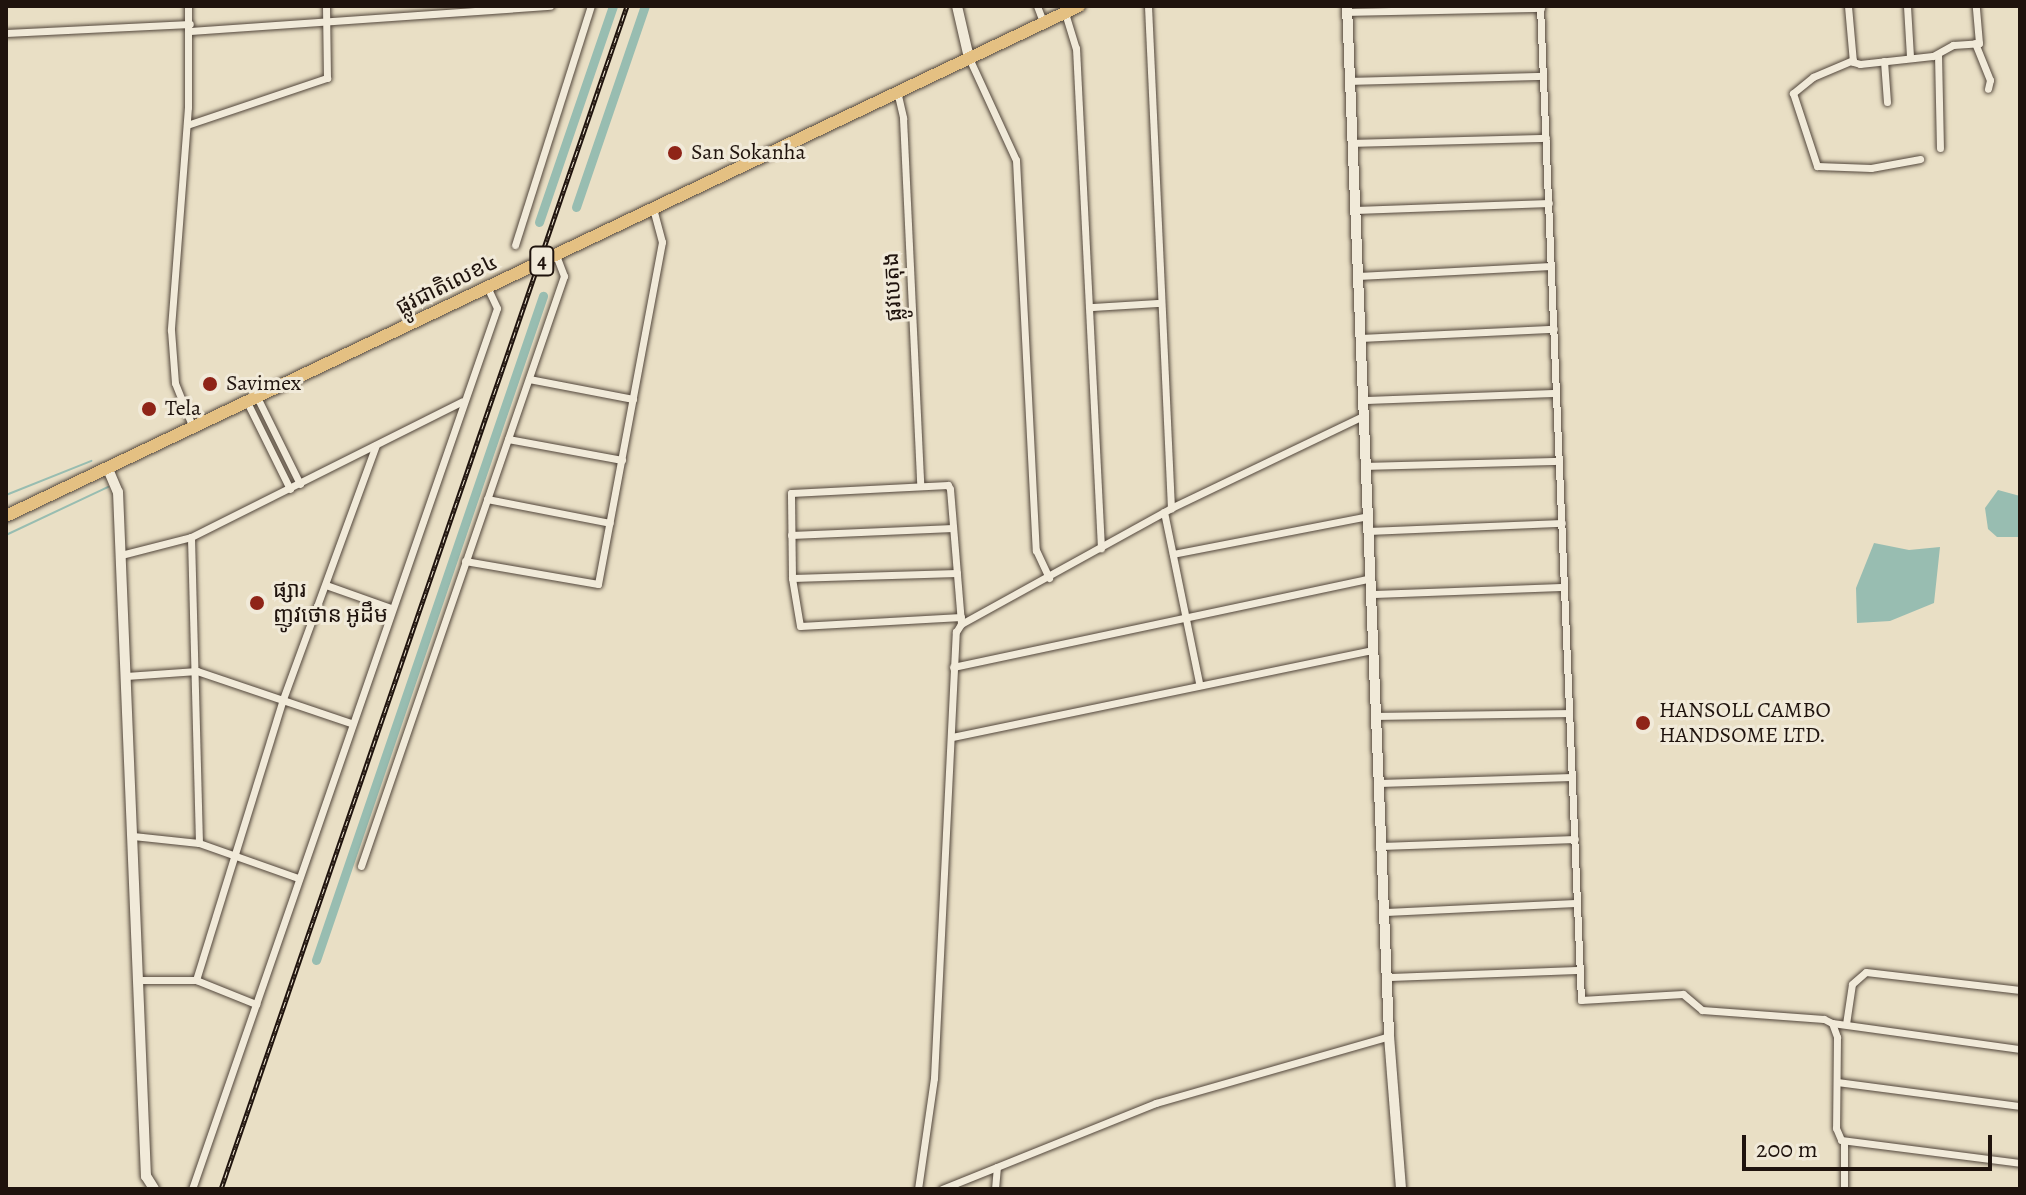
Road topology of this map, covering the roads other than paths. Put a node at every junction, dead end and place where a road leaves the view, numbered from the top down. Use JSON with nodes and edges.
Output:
{"nodes":[{"id":1,"x":188,"y":6,"type":"edge"},
{"id":2,"x":326,"y":6,"type":"edge"},
{"id":3,"x":550,"y":6,"type":"edge"},
{"id":4,"x":591,"y":6,"type":"edge"},
{"id":5,"x":957,"y":6,"type":"edge"},
{"id":6,"x":1037,"y":6,"type":"edge"},
{"id":7,"x":1079,"y":6,"type":"edge"},
{"id":8,"x":1148,"y":6,"type":"edge"},
{"id":9,"x":1848,"y":6,"type":"edge"},
{"id":10,"x":1907,"y":6,"type":"edge"},
{"id":11,"x":1976,"y":6,"type":"edge"},
{"id":12,"x":1540,"y":7,"type":"edge"},
{"id":13,"x":1347,"y":9,"type":"edge"},
{"id":14,"x":462,"y":10,"type":"edge"},
{"id":15,"x":1065,"y":12,"type":"junction"},
{"id":16,"x":1043,"y":22,"type":"junction"},
{"id":17,"x":327,"y":24,"type":"junction"},
{"id":18,"x":190,"y":27,"type":"junction"},
{"id":19,"x":6,"y":33,"type":"edge"},
{"id":20,"x":1975,"y":43,"type":"junction"},
{"id":21,"x":1938,"y":54,"type":"junction"},
{"id":22,"x":1910,"y":57,"type":"junction"},
{"id":23,"x":969,"y":58,"type":"junction"},
{"id":24,"x":1853,"y":60,"type":"junction"},
{"id":25,"x":1884,"y":61,"type":"junction"},
{"id":26,"x":1543,"y":76,"type":"junction"},
{"id":27,"x":1350,"y":81,"type":"junction"},
{"id":28,"x":1988,"y":89,"type":"dead end"},
{"id":29,"x":897,"y":90,"type":"junction"},
{"id":30,"x":1887,"y":102,"type":"dead end"},
{"id":31,"x":187,"y":125,"type":"junction"},
{"id":32,"x":1546,"y":138,"type":"junction"},
{"id":33,"x":1352,"y":143,"type":"junction"},
{"id":34,"x":1940,"y":148,"type":"dead end"},
{"id":35,"x":1920,"y":159,"type":"dead end"},
{"id":36,"x":1549,"y":203,"type":"junction"},
{"id":37,"x":653,"y":208,"type":"junction"},
{"id":38,"x":1355,"y":210,"type":"junction"},
{"id":39,"x":515,"y":245,"type":"dead end"},
{"id":40,"x":556,"y":255,"type":"junction"},
{"id":41,"x":1551,"y":266,"type":"junction"},
{"id":42,"x":1358,"y":276,"type":"junction"},
{"id":43,"x":487,"y":287,"type":"junction"},
{"id":44,"x":1158,"y":303,"type":"junction"},
{"id":45,"x":1092,"y":307,"type":"junction"},
{"id":46,"x":1554,"y":329,"type":"junction"},
{"id":47,"x":1360,"y":338,"type":"junction"},
{"id":48,"x":529,"y":379,"type":"junction"},
{"id":49,"x":1556,"y":393,"type":"junction"},
{"id":50,"x":633,"y":399,"type":"junction"},
{"id":51,"x":252,"y":400,"type":"junction"},
{"id":52,"x":1363,"y":400,"type":"junction"},
{"id":53,"x":462,"y":401,"type":"junction"},
{"id":54,"x":1363,"y":416,"type":"junction"},
{"id":55,"x":193,"y":428,"type":"junction"},
{"id":56,"x":508,"y":439,"type":"junction"},
{"id":57,"x":376,"y":445,"type":"junction"},
{"id":58,"x":622,"y":460,"type":"junction"},
{"id":59,"x":1559,"y":461,"type":"junction"},
{"id":60,"x":1366,"y":466,"type":"junction"},
{"id":61,"x":108,"y":469,"type":"junction"},
{"id":62,"x":300,"y":484,"type":"junction"},
{"id":63,"x":920,"y":484,"type":"junction"},
{"id":64,"x":290,"y":489,"type":"junction"},
{"id":65,"x":487,"y":499,"type":"junction"},
{"id":66,"x":1167,"y":510,"type":"junction"},
{"id":67,"x":6,"y":516,"type":"edge"},
{"id":68,"x":1368,"y":516,"type":"junction"},
{"id":69,"x":610,"y":523,"type":"junction"},
{"id":70,"x":1562,"y":523,"type":"junction"},
{"id":71,"x":953,"y":528,"type":"junction"},
{"id":72,"x":1368,"y":531,"type":"junction"},
{"id":73,"x":791,"y":535,"type":"junction"},
{"id":74,"x":191,"y":537,"type":"junction"},
{"id":75,"x":1101,"y":548,"type":"junction"},
{"id":76,"x":1173,"y":554,"type":"junction"},
{"id":77,"x":121,"y":555,"type":"junction"},
{"id":78,"x":465,"y":561,"type":"junction"},
{"id":79,"x":957,"y":573,"type":"junction"},
{"id":80,"x":792,"y":578,"type":"junction"},
{"id":81,"x":1049,"y":578,"type":"junction"},
{"id":82,"x":1370,"y":578,"type":"junction"},
{"id":83,"x":326,"y":585,"type":"junction"},
{"id":84,"x":1564,"y":587,"type":"junction"},
{"id":85,"x":1371,"y":594,"type":"junction"},
{"id":86,"x":391,"y":608,"type":"junction"},
{"id":87,"x":1186,"y":615,"type":"junction"},
{"id":88,"x":961,"y":621,"type":"junction"},
{"id":89,"x":1373,"y":650,"type":"junction"},
{"id":90,"x":953,"y":667,"type":"junction"},
{"id":91,"x":197,"y":671,"type":"junction"},
{"id":92,"x":126,"y":676,"type":"junction"},
{"id":93,"x":1199,"y":683,"type":"junction"},
{"id":94,"x":283,"y":699,"type":"junction"},
{"id":95,"x":1569,"y":713,"type":"junction"},
{"id":96,"x":1376,"y":716,"type":"junction"},
{"id":97,"x":351,"y":723,"type":"junction"},
{"id":98,"x":952,"y":737,"type":"junction"},
{"id":99,"x":1572,"y":777,"type":"junction"},
{"id":100,"x":1379,"y":783,"type":"junction"},
{"id":101,"x":133,"y":836,"type":"junction"},
{"id":102,"x":1575,"y":839,"type":"junction"},
{"id":103,"x":199,"y":843,"type":"junction"},
{"id":104,"x":1381,"y":846,"type":"junction"},
{"id":105,"x":236,"y":858,"type":"junction"},
{"id":106,"x":361,"y":866,"type":"dead end"},
{"id":107,"x":298,"y":878,"type":"junction"},
{"id":108,"x":1577,"y":903,"type":"junction"},
{"id":109,"x":1384,"y":912,"type":"junction"},
{"id":110,"x":1580,"y":970,"type":"junction"},
{"id":111,"x":1387,"y":977,"type":"junction"},
{"id":112,"x":139,"y":980,"type":"junction"},
{"id":113,"x":196,"y":980,"type":"junction"},
{"id":114,"x":2020,"y":990,"type":"edge"},
{"id":115,"x":256,"y":1004,"type":"junction"},
{"id":116,"x":1832,"y":1023,"type":"junction"},
{"id":117,"x":1846,"y":1024,"type":"junction"},
{"id":118,"x":1389,"y":1036,"type":"junction"},
{"id":119,"x":2020,"y":1049,"type":"edge"},
{"id":120,"x":1837,"y":1082,"type":"junction"},
{"id":121,"x":2020,"y":1106,"type":"edge"},
{"id":122,"x":1844,"y":1142,"type":"junction"},
{"id":123,"x":2020,"y":1163,"type":"edge"},
{"id":124,"x":997,"y":1167,"type":"junction"},
{"id":125,"x":154,"y":1189,"type":"edge"},
{"id":126,"x":192,"y":1189,"type":"edge"},
{"id":127,"x":918,"y":1189,"type":"edge"},
{"id":128,"x":942,"y":1189,"type":"edge"},
{"id":129,"x":995,"y":1189,"type":"edge"},
{"id":130,"x":1401,"y":1189,"type":"edge"},
{"id":131,"x":1844,"y":1189,"type":"edge"}],
"edges":[{"from":1,"to":18,"type":"street"},
{"from":2,"to":17,"type":"street"},
{"from":3,"to":14,"type":"street"},
{"from":4,"to":39,"type":"street"},
{"from":5,"to":23,"type":"street"},
{"from":6,"to":16,"type":"street"},
{"from":7,"to":15,"type":"highway","name":"ផ្លូវជាតិលេខ៤","number":"4"},
{"from":8,"to":44,"type":"street"},
{"from":9,"to":24,"type":"street"},
{"from":10,"to":22,"type":"street"},
{"from":11,"to":20,"type":"street"},
{"from":12,"to":13,"type":"street"},
{"from":12,"to":26,"type":"street"},
{"from":13,"to":27,"type":"street"},
{"from":14,"to":17,"type":"street"},
{"from":15,"to":16,"type":"highway","name":"ផ្លូវជាតិលេខ៤","number":"4"},
{"from":15,"to":45,"type":"street"},
{"from":16,"to":23,"type":"highway","name":"ផ្លូវជាតិលេខ៤","number":"4"},
{"from":17,"to":18,"type":"street"},
{"from":17,"to":31,"type":"street"},
{"from":18,"to":19,"type":"street"},
{"from":18,"to":31,"type":"street"},
{"from":20,"to":21,"type":"street"},
{"from":20,"to":28,"type":"street"},
{"from":21,"to":22,"type":"street"},
{"from":21,"to":34,"type":"street"},
{"from":22,"to":25,"type":"street"},
{"from":23,"to":29,"type":"highway","name":"ផ្លូវជាតិលេខ៤","number":"4"},
{"from":23,"to":81,"type":"street"},
{"from":24,"to":25,"type":"street"},
{"from":24,"to":35,"type":"street"},
{"from":25,"to":30,"type":"street"},
{"from":26,"to":27,"type":"street"},
{"from":26,"to":32,"type":"street"},
{"from":27,"to":33,"type":"street"},
{"from":29,"to":37,"type":"highway","name":"ផ្លូវជាតិលេខ៤","number":"4"},
{"from":29,"to":63,"type":"street","name":"ផ្លូវបេតុង"},
{"from":31,"to":55,"type":"street"},
{"from":32,"to":33,"type":"street"},
{"from":32,"to":36,"type":"street"},
{"from":33,"to":38,"type":"street"},
{"from":36,"to":38,"type":"street"},
{"from":36,"to":41,"type":"street"},
{"from":37,"to":40,"type":"highway","name":"ផ្លូវជាតិលេខ៤","number":"4"},
{"from":37,"to":50,"type":"street"},
{"from":38,"to":42,"type":"street"},
{"from":40,"to":43,"type":"highway","name":"ផ្លូវជាតិលេខ៤","number":"4"},
{"from":40,"to":48,"type":"street"},
{"from":41,"to":42,"type":"street"},
{"from":41,"to":46,"type":"street"},
{"from":42,"to":47,"type":"street"},
{"from":43,"to":51,"type":"highway","name":"ផ្លូវជាតិលេខ៤","number":"4"},
{"from":43,"to":53,"type":"street"},
{"from":44,"to":45,"type":"street"},
{"from":44,"to":66,"type":"street"},
{"from":45,"to":75,"type":"street"},
{"from":46,"to":47,"type":"street"},
{"from":46,"to":49,"type":"street"},
{"from":47,"to":52,"type":"street"},
{"from":48,"to":50,"type":"street"},
{"from":48,"to":56,"type":"street"},
{"from":49,"to":52,"type":"street"},
{"from":49,"to":59,"type":"street"},
{"from":50,"to":58,"type":"street"},
{"from":51,"to":55,"type":"highway","name":"ផ្លូវជាតិលេខ៤","number":"4"},
{"from":51,"to":62,"type":"street"},
{"from":51,"to":64,"type":"street"},
{"from":52,"to":54,"type":"street"},
{"from":53,"to":57,"type":"street"},
{"from":53,"to":86,"type":"street"},
{"from":54,"to":60,"type":"street"},
{"from":54,"to":66,"type":"street"},
{"from":55,"to":61,"type":"highway","name":"ផ្លូវជាតិលេខ៤","number":"4"},
{"from":56,"to":58,"type":"street"},
{"from":56,"to":65,"type":"street"},
{"from":57,"to":62,"type":"street"},
{"from":57,"to":83,"type":"street"},
{"from":58,"to":69,"type":"street"},
{"from":59,"to":60,"type":"street"},
{"from":59,"to":70,"type":"street"},
{"from":60,"to":68,"type":"street"},
{"from":61,"to":67,"type":"highway","name":"ផ្លូវជាតិលេខ៤","number":"4"},
{"from":61,"to":77,"type":"street"},
{"from":62,"to":64,"type":"street"},
{"from":63,"to":71,"type":"street"},
{"from":63,"to":73,"type":"street"},
{"from":64,"to":74,"type":"street"},
{"from":65,"to":69,"type":"street"},
{"from":65,"to":78,"type":"street"},
{"from":66,"to":75,"type":"street"},
{"from":66,"to":76,"type":"street"},
{"from":68,"to":72,"type":"street"},
{"from":68,"to":76,"type":"street"},
{"from":69,"to":78,"type":"street"},
{"from":70,"to":72,"type":"street"},
{"from":70,"to":84,"type":"street"},
{"from":71,"to":73,"type":"street"},
{"from":71,"to":79,"type":"street"},
{"from":72,"to":82,"type":"street"},
{"from":73,"to":80,"type":"street"},
{"from":74,"to":77,"type":"street"},
{"from":74,"to":91,"type":"street"},
{"from":75,"to":81,"type":"street"},
{"from":76,"to":87,"type":"street"},
{"from":77,"to":92,"type":"street"},
{"from":78,"to":106,"type":"street"},
{"from":79,"to":80,"type":"street"},
{"from":79,"to":88,"type":"street"},
{"from":80,"to":88,"type":"street"},
{"from":81,"to":88,"type":"street"},
{"from":82,"to":85,"type":"street"},
{"from":82,"to":87,"type":"street"},
{"from":83,"to":86,"type":"street"},
{"from":83,"to":94,"type":"street"},
{"from":84,"to":85,"type":"street"},
{"from":84,"to":95,"type":"street"},
{"from":85,"to":89,"type":"street"},
{"from":86,"to":97,"type":"street"},
{"from":87,"to":90,"type":"street"},
{"from":87,"to":93,"type":"street"},
{"from":88,"to":90,"type":"street"},
{"from":89,"to":93,"type":"street"},
{"from":89,"to":96,"type":"street"},
{"from":90,"to":98,"type":"street"},
{"from":91,"to":92,"type":"street"},
{"from":91,"to":94,"type":"street"},
{"from":91,"to":103,"type":"street"},
{"from":92,"to":101,"type":"street"},
{"from":93,"to":98,"type":"street"},
{"from":94,"to":97,"type":"street"},
{"from":94,"to":105,"type":"street"},
{"from":95,"to":96,"type":"street"},
{"from":95,"to":99,"type":"street"},
{"from":96,"to":100,"type":"street"},
{"from":97,"to":107,"type":"street"},
{"from":98,"to":127,"type":"street"},
{"from":99,"to":100,"type":"street"},
{"from":99,"to":102,"type":"street"},
{"from":100,"to":104,"type":"street"},
{"from":101,"to":103,"type":"street"},
{"from":101,"to":112,"type":"street"},
{"from":102,"to":104,"type":"street"},
{"from":102,"to":108,"type":"street"},
{"from":103,"to":105,"type":"street"},
{"from":104,"to":109,"type":"street"},
{"from":105,"to":107,"type":"street"},
{"from":105,"to":113,"type":"street"},
{"from":107,"to":115,"type":"street"},
{"from":108,"to":109,"type":"street"},
{"from":108,"to":110,"type":"street"},
{"from":109,"to":111,"type":"street"},
{"from":110,"to":111,"type":"street"},
{"from":110,"to":116,"type":"street"},
{"from":111,"to":118,"type":"street"},
{"from":112,"to":113,"type":"street"},
{"from":112,"to":125,"type":"street"},
{"from":113,"to":115,"type":"street"},
{"from":114,"to":117,"type":"street"},
{"from":115,"to":126,"type":"street"},
{"from":116,"to":117,"type":"street"},
{"from":116,"to":120,"type":"street"},
{"from":117,"to":119,"type":"street"},
{"from":118,"to":124,"type":"street"},
{"from":118,"to":130,"type":"street"},
{"from":120,"to":121,"type":"street"},
{"from":120,"to":122,"type":"street"},
{"from":122,"to":123,"type":"street"},
{"from":122,"to":131,"type":"street"},
{"from":124,"to":128,"type":"street"},
{"from":124,"to":129,"type":"street"}]}
